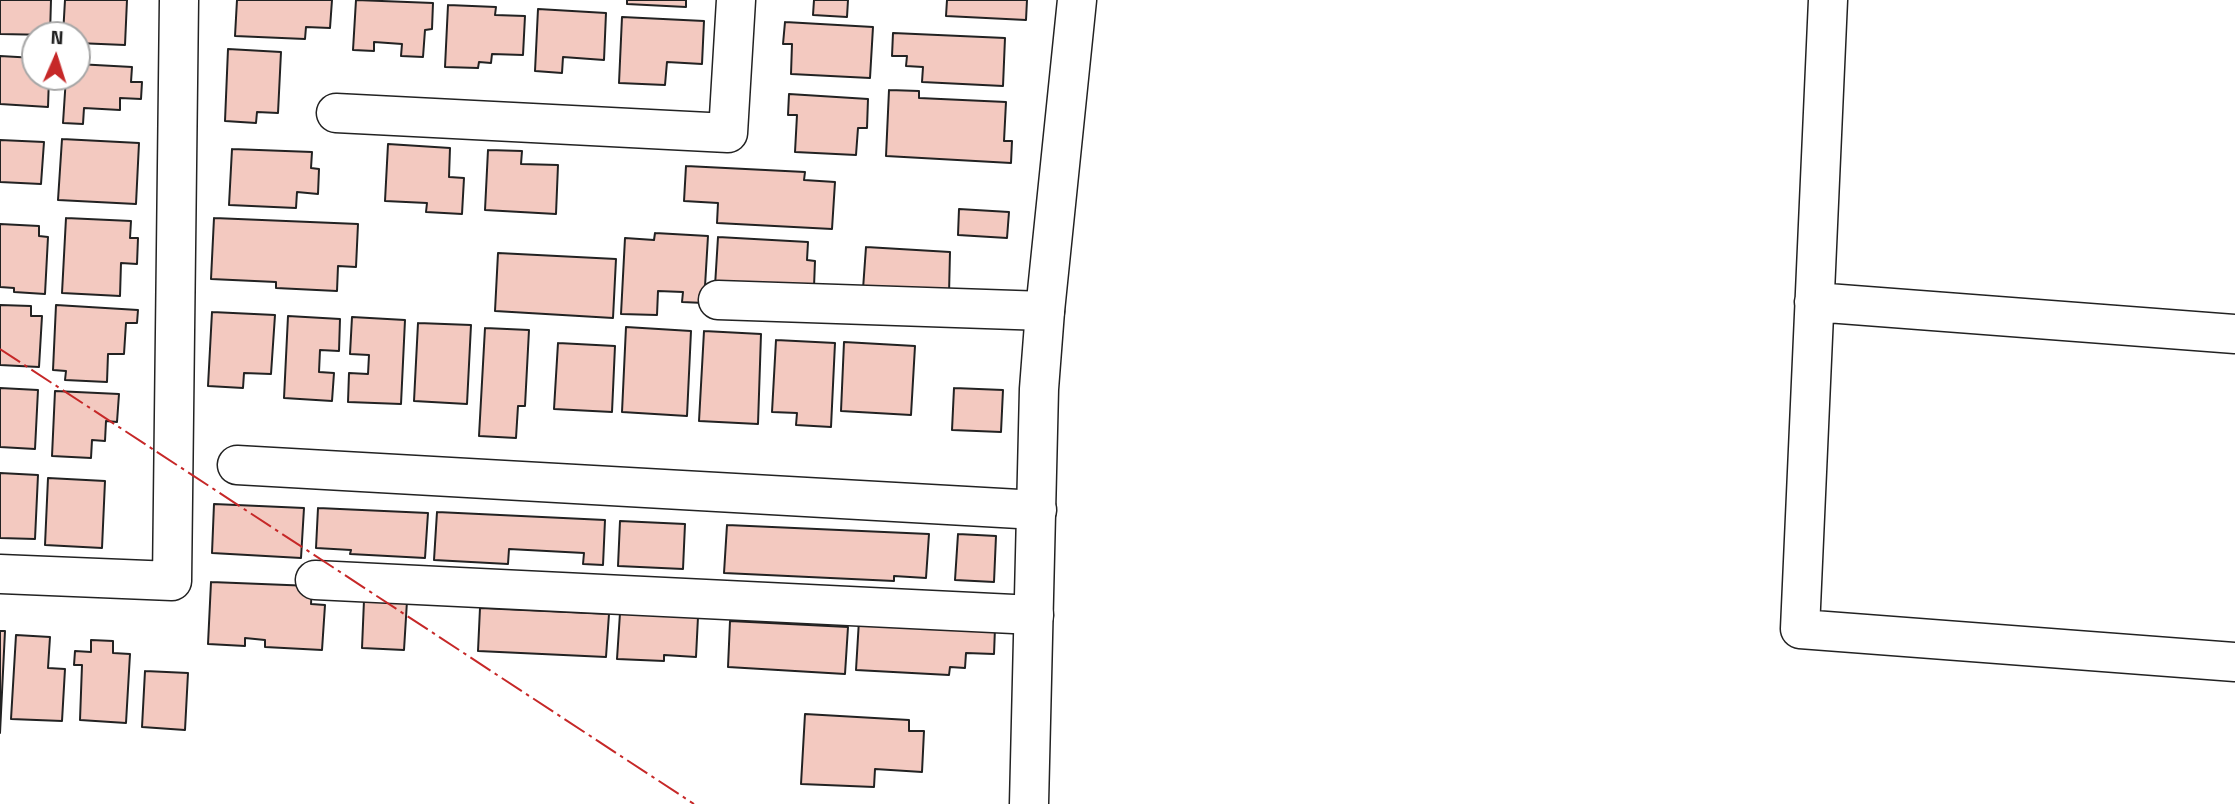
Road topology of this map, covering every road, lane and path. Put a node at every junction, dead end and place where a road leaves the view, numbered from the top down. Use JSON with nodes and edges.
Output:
{"nodes":[{"id":1,"x":179,"y":0,"type":"edge"},
{"id":2,"x":736,"y":0,"type":"edge"},
{"id":3,"x":1077,"y":0,"type":"edge"},
{"id":4,"x":1828,"y":0,"type":"edge"},
{"id":5,"x":336,"y":113,"type":"dead end"},
{"id":6,"x":718,"y":300,"type":"dead end"},
{"id":7,"x":1814,"y":303,"type":"junction"},
{"id":8,"x":1045,"y":311,"type":"junction"},
{"id":9,"x":2235,"y":334,"type":"edge"},
{"id":10,"x":237,"y":465,"type":"dead end"},
{"id":11,"x":1037,"y":510,"type":"junction"},
{"id":12,"x":0,"y":574,"type":"edge"},
{"id":13,"x":315,"y":580,"type":"dead end"},
{"id":14,"x":1034,"y":615,"type":"junction"},
{"id":15,"x":2235,"y":662,"type":"edge"},
{"id":16,"x":1029,"y":804,"type":"edge"}],
"edges":[{"from":1,"to":12,"type":"street"},
{"from":2,"to":5,"type":"street"},
{"from":3,"to":8,"type":"street"},
{"from":4,"to":7,"type":"street"},
{"from":6,"to":8,"type":"street"},
{"from":7,"to":9,"type":"street"},
{"from":7,"to":15,"type":"street"},
{"from":8,"to":11,"type":"street"},
{"from":10,"to":11,"type":"street"},
{"from":11,"to":14,"type":"street"},
{"from":13,"to":14,"type":"street"},
{"from":14,"to":16,"type":"street"}]}
